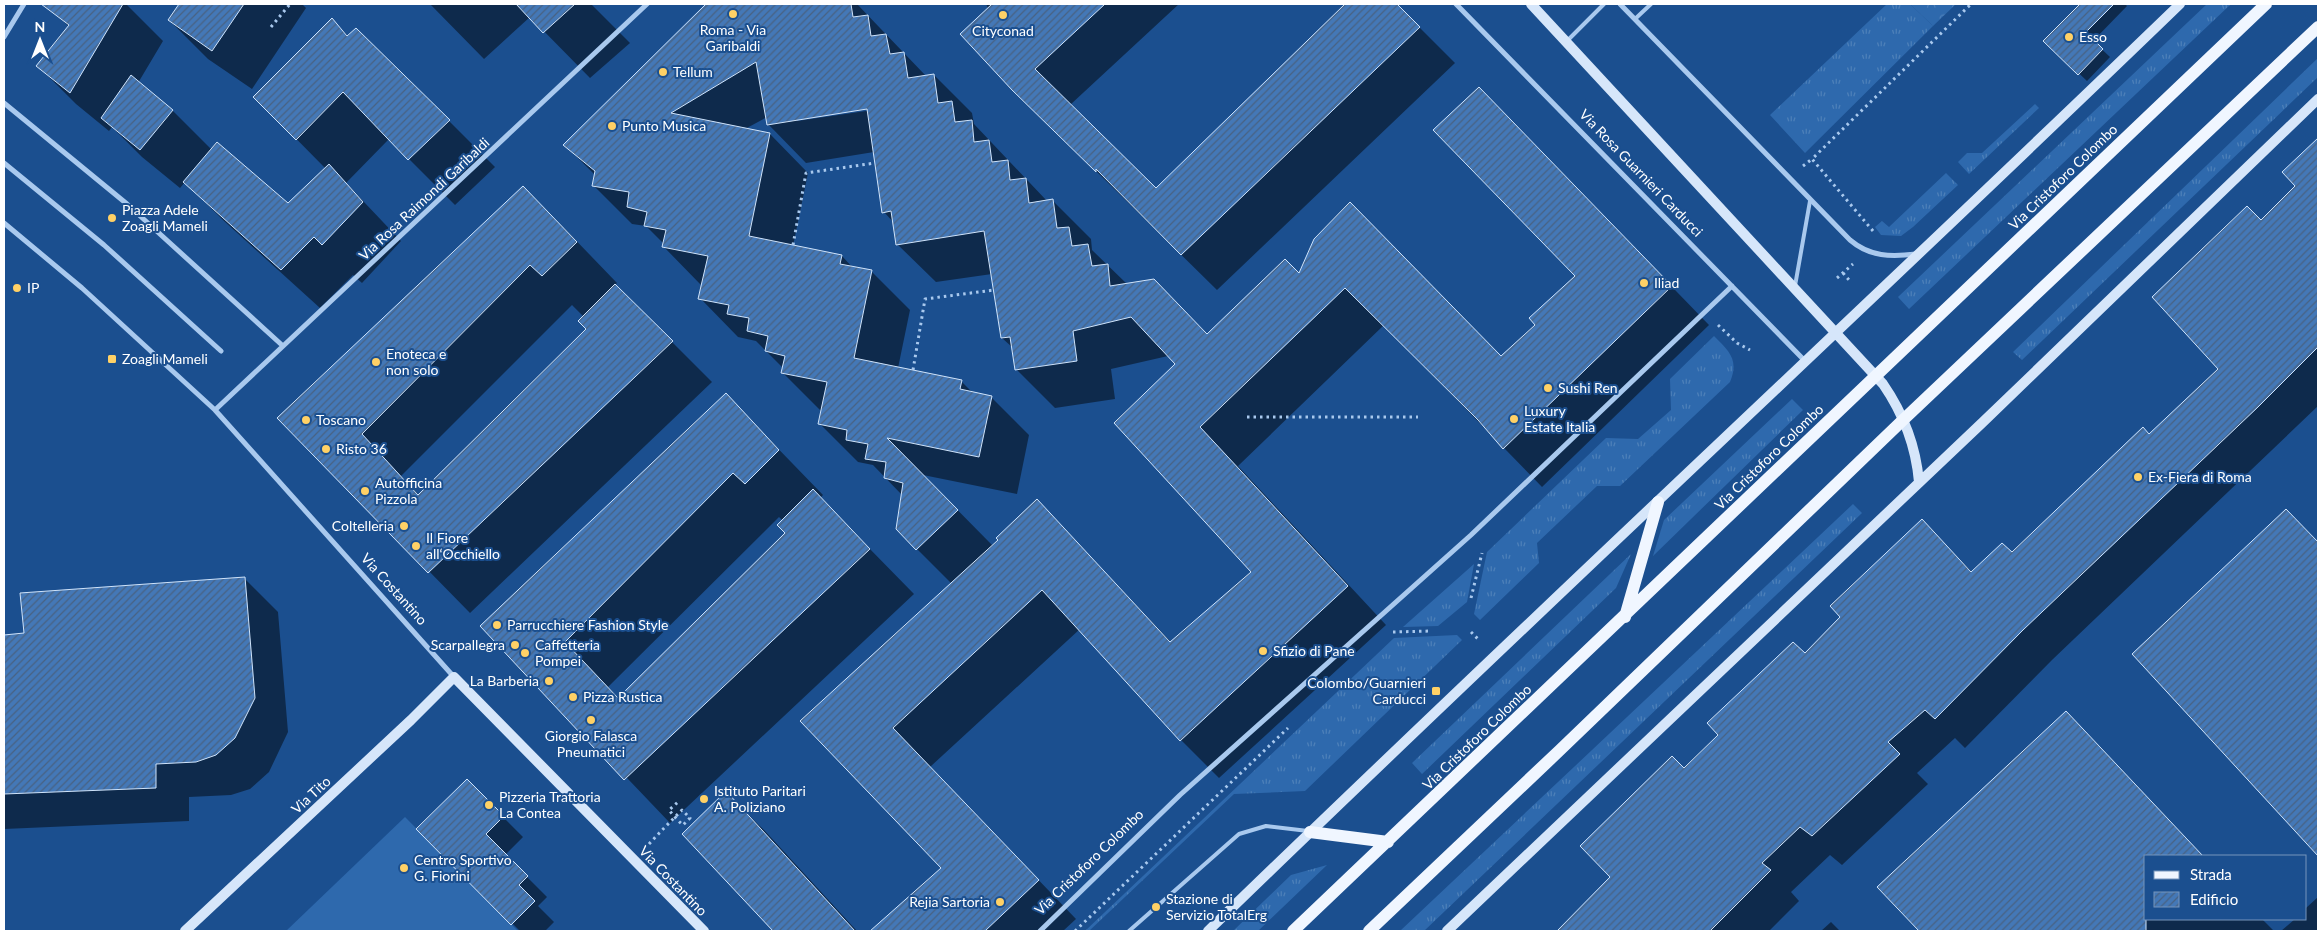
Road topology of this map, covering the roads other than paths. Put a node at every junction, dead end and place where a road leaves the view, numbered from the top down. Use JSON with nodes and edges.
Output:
{"nodes":[{"id":1,"x":24,"y":4,"type":"edge"},
{"id":2,"x":647,"y":4,"type":"edge"},
{"id":3,"x":1456,"y":4,"type":"edge"},
{"id":4,"x":1531,"y":4,"type":"edge"},
{"id":5,"x":1604,"y":4,"type":"edge"},
{"id":6,"x":1620,"y":4,"type":"edge"},
{"id":7,"x":1651,"y":4,"type":"edge"},
{"id":8,"x":2180,"y":4,"type":"edge"},
{"id":9,"x":2266,"y":4,"type":"edge"},
{"id":10,"x":1635,"y":19,"type":"junction"},
{"id":11,"x":2318,"y":27,"type":"edge"},
{"id":12,"x":4,"y":37,"type":"edge"},
{"id":13,"x":1567,"y":41,"type":"junction"},
{"id":14,"x":2318,"y":100,"type":"edge"},
{"id":15,"x":4,"y":103,"type":"edge"},
{"id":16,"x":4,"y":162,"type":"edge"},
{"id":17,"x":1810,"y":200,"type":"junction"},
{"id":18,"x":4,"y":223,"type":"edge"},
{"id":19,"x":1921,"y":253,"type":"junction"},
{"id":20,"x":1732,"y":286,"type":"junction"},
{"id":21,"x":1795,"y":288,"type":"junction"},
{"id":22,"x":1836,"y":332,"type":"junction"},
{"id":23,"x":283,"y":346,"type":"junction"},
{"id":24,"x":221,"y":351,"type":"dead end"},
{"id":25,"x":1805,"y":362,"type":"junction"},
{"id":26,"x":1875,"y":375,"type":"junction"},
{"id":27,"x":216,"y":410,"type":"junction"},
{"id":28,"x":1903,"y":420,"type":"junction"},
{"id":29,"x":1919,"y":482,"type":"junction"},
{"id":30,"x":1658,"y":502,"type":"junction"},
{"id":31,"x":1625,"y":616,"type":"junction"},
{"id":32,"x":454,"y":677,"type":"junction"},
{"id":33,"x":1310,"y":832,"type":"junction"},
{"id":34,"x":1388,"y":842,"type":"junction"},
{"id":35,"x":185,"y":931,"type":"edge"},
{"id":36,"x":704,"y":931,"type":"edge"},
{"id":37,"x":1040,"y":931,"type":"edge"},
{"id":38,"x":1129,"y":931,"type":"edge"},
{"id":39,"x":1208,"y":931,"type":"edge"},
{"id":40,"x":1294,"y":931,"type":"edge"},
{"id":41,"x":1369,"y":931,"type":"edge"},
{"id":42,"x":1448,"y":931,"type":"edge"}],
"edges":[{"from":1,"to":12,"type":"street"},
{"from":2,"to":23,"type":"street","name":"Via Rosa Raimondi Garibaldi"},
{"from":3,"to":20,"type":"street","name":"Via Rosa Guarnieri Carducci"},
{"from":4,"to":13,"type":"main road"},
{"from":5,"to":13,"type":"lane"},
{"from":6,"to":10,"type":"street"},
{"from":7,"to":10,"type":"lane"},
{"from":8,"to":19,"type":"main road"},
{"from":9,"to":26,"type":"main road","name":"Via Cristoforo Colombo"},
{"from":10,"to":17,"type":"street"},
{"from":11,"to":28,"type":"main road"},
{"from":13,"to":21,"type":"main road"},
{"from":14,"to":29,"type":"main road"},
{"from":15,"to":23,"type":"street"},
{"from":16,"to":24,"type":"street"},
{"from":17,"to":19,"type":"street"},
{"from":17,"to":21,"type":"lane"},
{"from":18,"to":27,"type":"street"},
{"from":19,"to":22,"type":"main road"},
{"from":20,"to":25,"type":"street","name":"Via Rosa Guarnieri Carducci"},
{"from":20,"to":37,"type":"street","name":"Via Cristoforo Colombo"},
{"from":21,"to":22,"type":"main road"},
{"from":22,"to":25,"type":"main road"},
{"from":22,"to":26,"type":"main road"},
{"from":23,"to":27,"type":"street","name":"Via Rosa Raimondi Garibaldi"},
{"from":25,"to":30,"type":"main road"},
{"from":26,"to":28,"type":"main road"},
{"from":26,"to":31,"type":"main road","name":"Via Cristoforo Colombo"},
{"from":27,"to":32,"type":"street","name":"Via Costantino"},
{"from":28,"to":29,"type":"main road"},
{"from":28,"to":41,"type":"main road"},
{"from":29,"to":42,"type":"main road"},
{"from":30,"to":31,"type":"main road"},
{"from":30,"to":33,"type":"main road"},
{"from":31,"to":34,"type":"main road","name":"Via Cristoforo Colombo"},
{"from":32,"to":35,"type":"main road","name":"Via Tito"},
{"from":32,"to":36,"type":"main road","name":"Via Costantino"},
{"from":33,"to":34,"type":"main road"},
{"from":33,"to":38,"type":"lane"},
{"from":33,"to":39,"type":"main road"},
{"from":34,"to":40,"type":"main road","name":"Via Cristoforo Colombo"}]}
